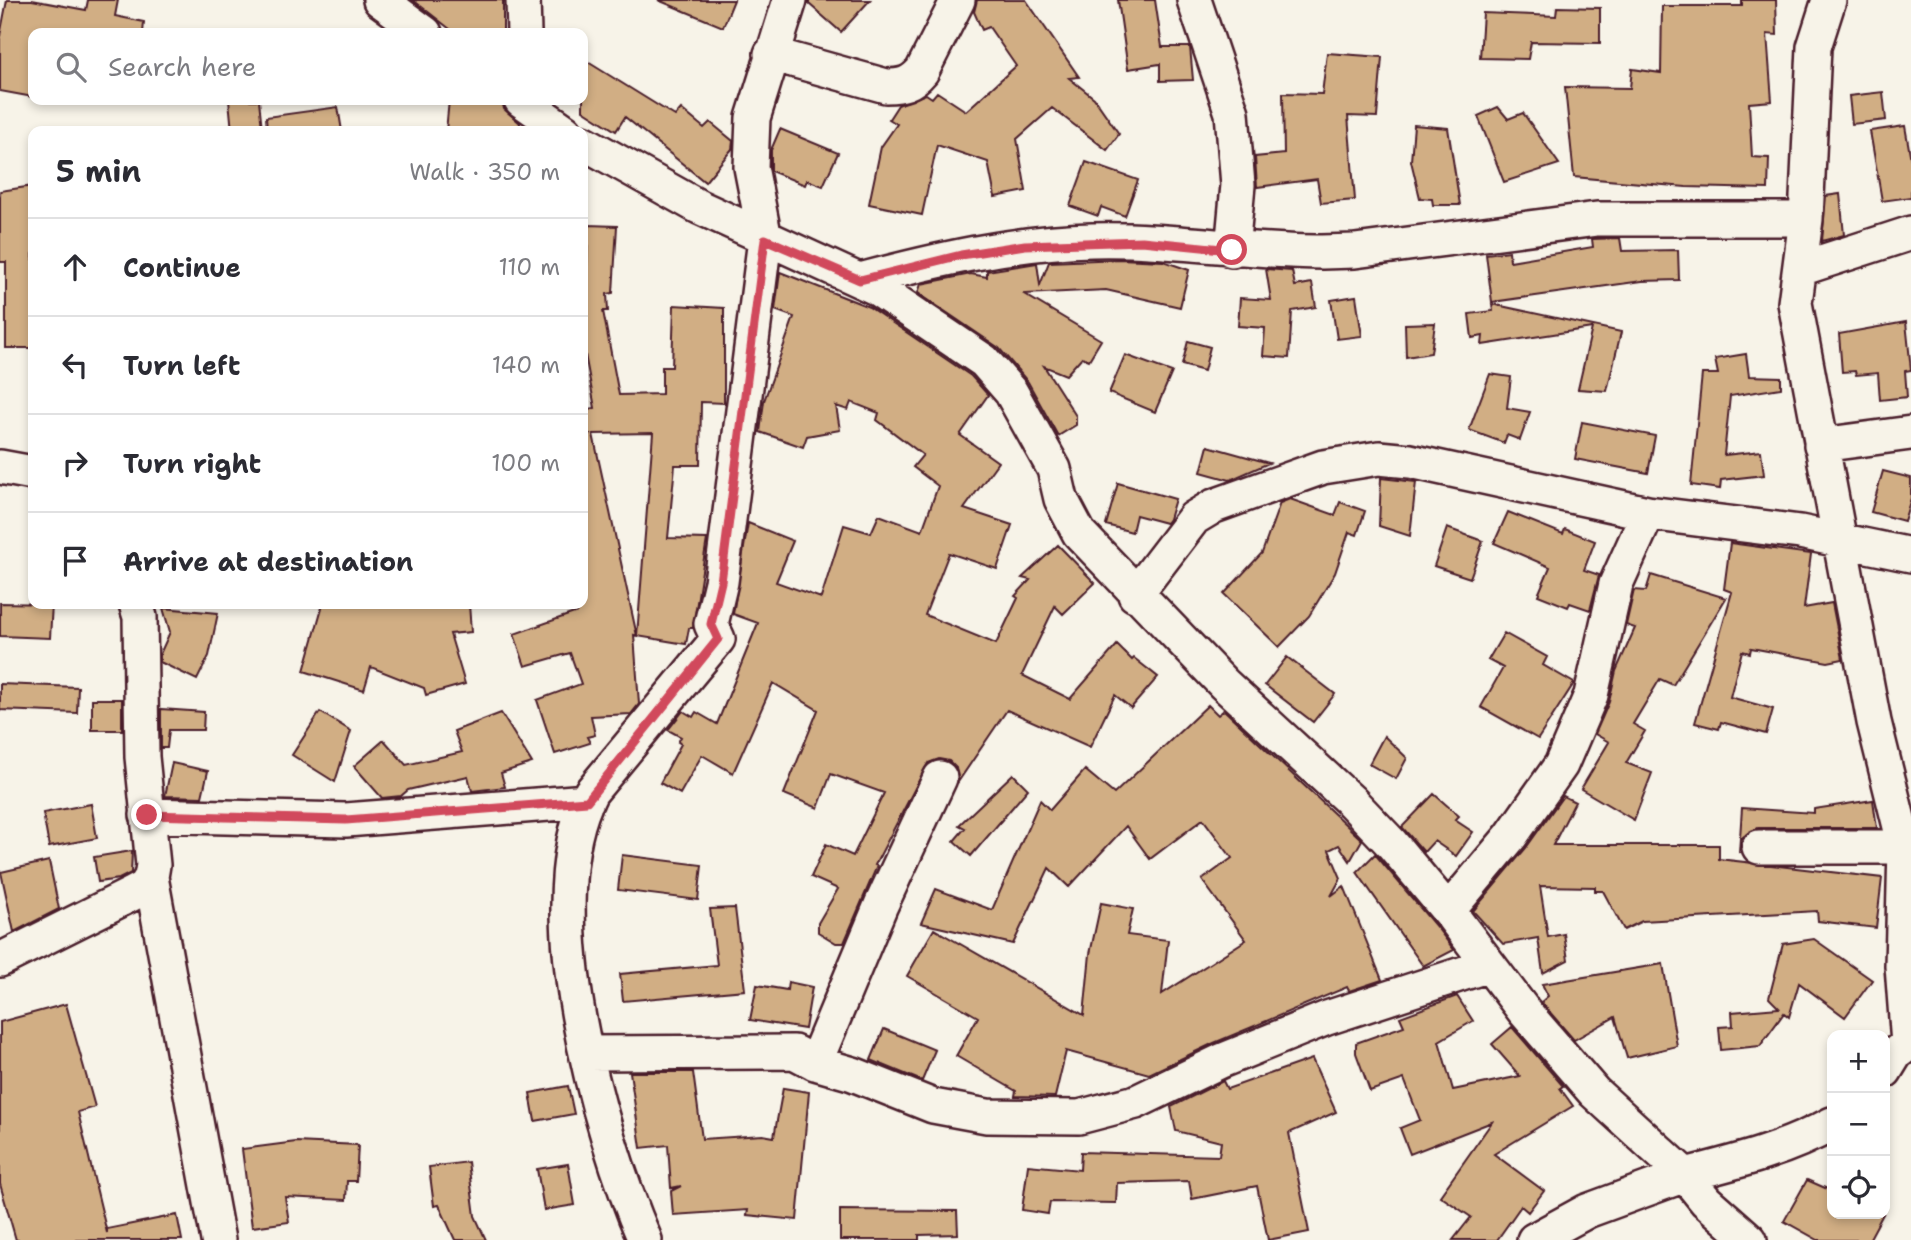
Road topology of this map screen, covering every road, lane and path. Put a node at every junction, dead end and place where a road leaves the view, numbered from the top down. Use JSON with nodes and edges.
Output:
{"nodes":[{"id":1,"x":380,"y":0,"type":"edge"},
{"id":2,"x":523,"y":0,"type":"edge"},
{"id":3,"x":790,"y":0,"type":"edge"},
{"id":4,"x":958,"y":0,"type":"edge"},
{"id":5,"x":1194,"y":0,"type":"edge"},
{"id":6,"x":1829,"y":0,"type":"edge"},
{"id":7,"x":418,"y":28,"type":"edge"},
{"id":8,"x":524,"y":28,"type":"edge"},
{"id":9,"x":771,"y":54,"type":"junction"},
{"id":10,"x":529,"y":105,"type":"edge"},
{"id":11,"x":558,"y":126,"type":"edge"},
{"id":12,"x":588,"y":145,"type":"edge"},
{"id":13,"x":1806,"y":219,"type":"junction"},
{"id":14,"x":1911,"y":233,"type":"edge"},
{"id":15,"x":765,"y":239,"type":"junction"},
{"id":16,"x":1232,"y":250,"type":"junction"},
{"id":17,"x":1800,"y":269,"type":"junction"},
{"id":18,"x":860,"y":280,"type":"junction"},
{"id":19,"x":1911,"y":433,"type":"edge"},
{"id":20,"x":1821,"y":445,"type":"junction"},
{"id":21,"x":0,"y":467,"type":"edge"},
{"id":22,"x":28,"y":471,"type":"edge"},
{"id":23,"x":1648,"y":513,"type":"junction"},
{"id":24,"x":1838,"y":542,"type":"junction"},
{"id":25,"x":1911,"y":555,"type":"edge"},
{"id":26,"x":1135,"y":595,"type":"junction"},
{"id":27,"x":138,"y":609,"type":"edge"},
{"id":28,"x":940,"y":778,"type":"dead end"},
{"id":29,"x":587,"y":801,"type":"junction"},
{"id":30,"x":147,"y":815,"type":"junction"},
{"id":31,"x":1759,"y":847,"type":"dead end"},
{"id":32,"x":1905,"y":847,"type":"junction"},
{"id":33,"x":151,"y":877,"type":"junction"},
{"id":34,"x":1448,"y":911,"type":"junction"},
{"id":35,"x":0,"y":960,"type":"edge"},
{"id":36,"x":1489,"y":965,"type":"junction"},
{"id":37,"x":1910,"y":1044,"type":"edge"},
{"id":38,"x":587,"y":1053,"type":"junction"},
{"id":39,"x":815,"y":1063,"type":"junction"},
{"id":40,"x":1890,"y":1063,"type":"edge"},
{"id":41,"x":1827,"y":1127,"type":"edge"},
{"id":42,"x":1685,"y":1175,"type":"junction"},
{"id":43,"x":218,"y":1240,"type":"edge"},
{"id":44,"x":645,"y":1240,"type":"edge"},
{"id":45,"x":1534,"y":1240,"type":"edge"},
{"id":46,"x":1750,"y":1240,"type":"edge"}],
"edges":[{"from":1,"to":7,"type":"street"},
{"from":2,"to":8,"type":"street"},
{"from":3,"to":9,"type":"street"},
{"from":4,"to":9,"type":"street"},
{"from":5,"to":16,"type":"street"},
{"from":6,"to":13,"type":"street"},
{"from":9,"to":15,"type":"street"},
{"from":10,"to":11,"type":"street"},
{"from":12,"to":15,"type":"street"},
{"from":13,"to":16,"type":"street"},
{"from":13,"to":17,"type":"street"},
{"from":14,"to":17,"type":"street"},
{"from":15,"to":18,"type":"street"},
{"from":15,"to":29,"type":"street"},
{"from":16,"to":18,"type":"street"},
{"from":17,"to":20,"type":"street"},
{"from":18,"to":26,"type":"street"},
{"from":19,"to":20,"type":"street"},
{"from":20,"to":24,"type":"street"},
{"from":21,"to":22,"type":"street"},
{"from":23,"to":24,"type":"street"},
{"from":23,"to":26,"type":"street"},
{"from":23,"to":34,"type":"street"},
{"from":24,"to":25,"type":"street"},
{"from":24,"to":32,"type":"street"},
{"from":26,"to":34,"type":"street"},
{"from":27,"to":30,"type":"street"},
{"from":28,"to":39,"type":"street"},
{"from":29,"to":30,"type":"street"},
{"from":29,"to":38,"type":"street"},
{"from":30,"to":33,"type":"street"},
{"from":31,"to":32,"type":"street"},
{"from":32,"to":37,"type":"street"},
{"from":33,"to":35,"type":"street"},
{"from":33,"to":43,"type":"street"},
{"from":34,"to":36,"type":"street"},
{"from":36,"to":39,"type":"street"},
{"from":36,"to":42,"type":"street"},
{"from":37,"to":40,"type":"street"},
{"from":38,"to":39,"type":"street"},
{"from":38,"to":44,"type":"street"},
{"from":41,"to":42,"type":"street"},
{"from":42,"to":45,"type":"street"},
{"from":42,"to":46,"type":"street"}]}
